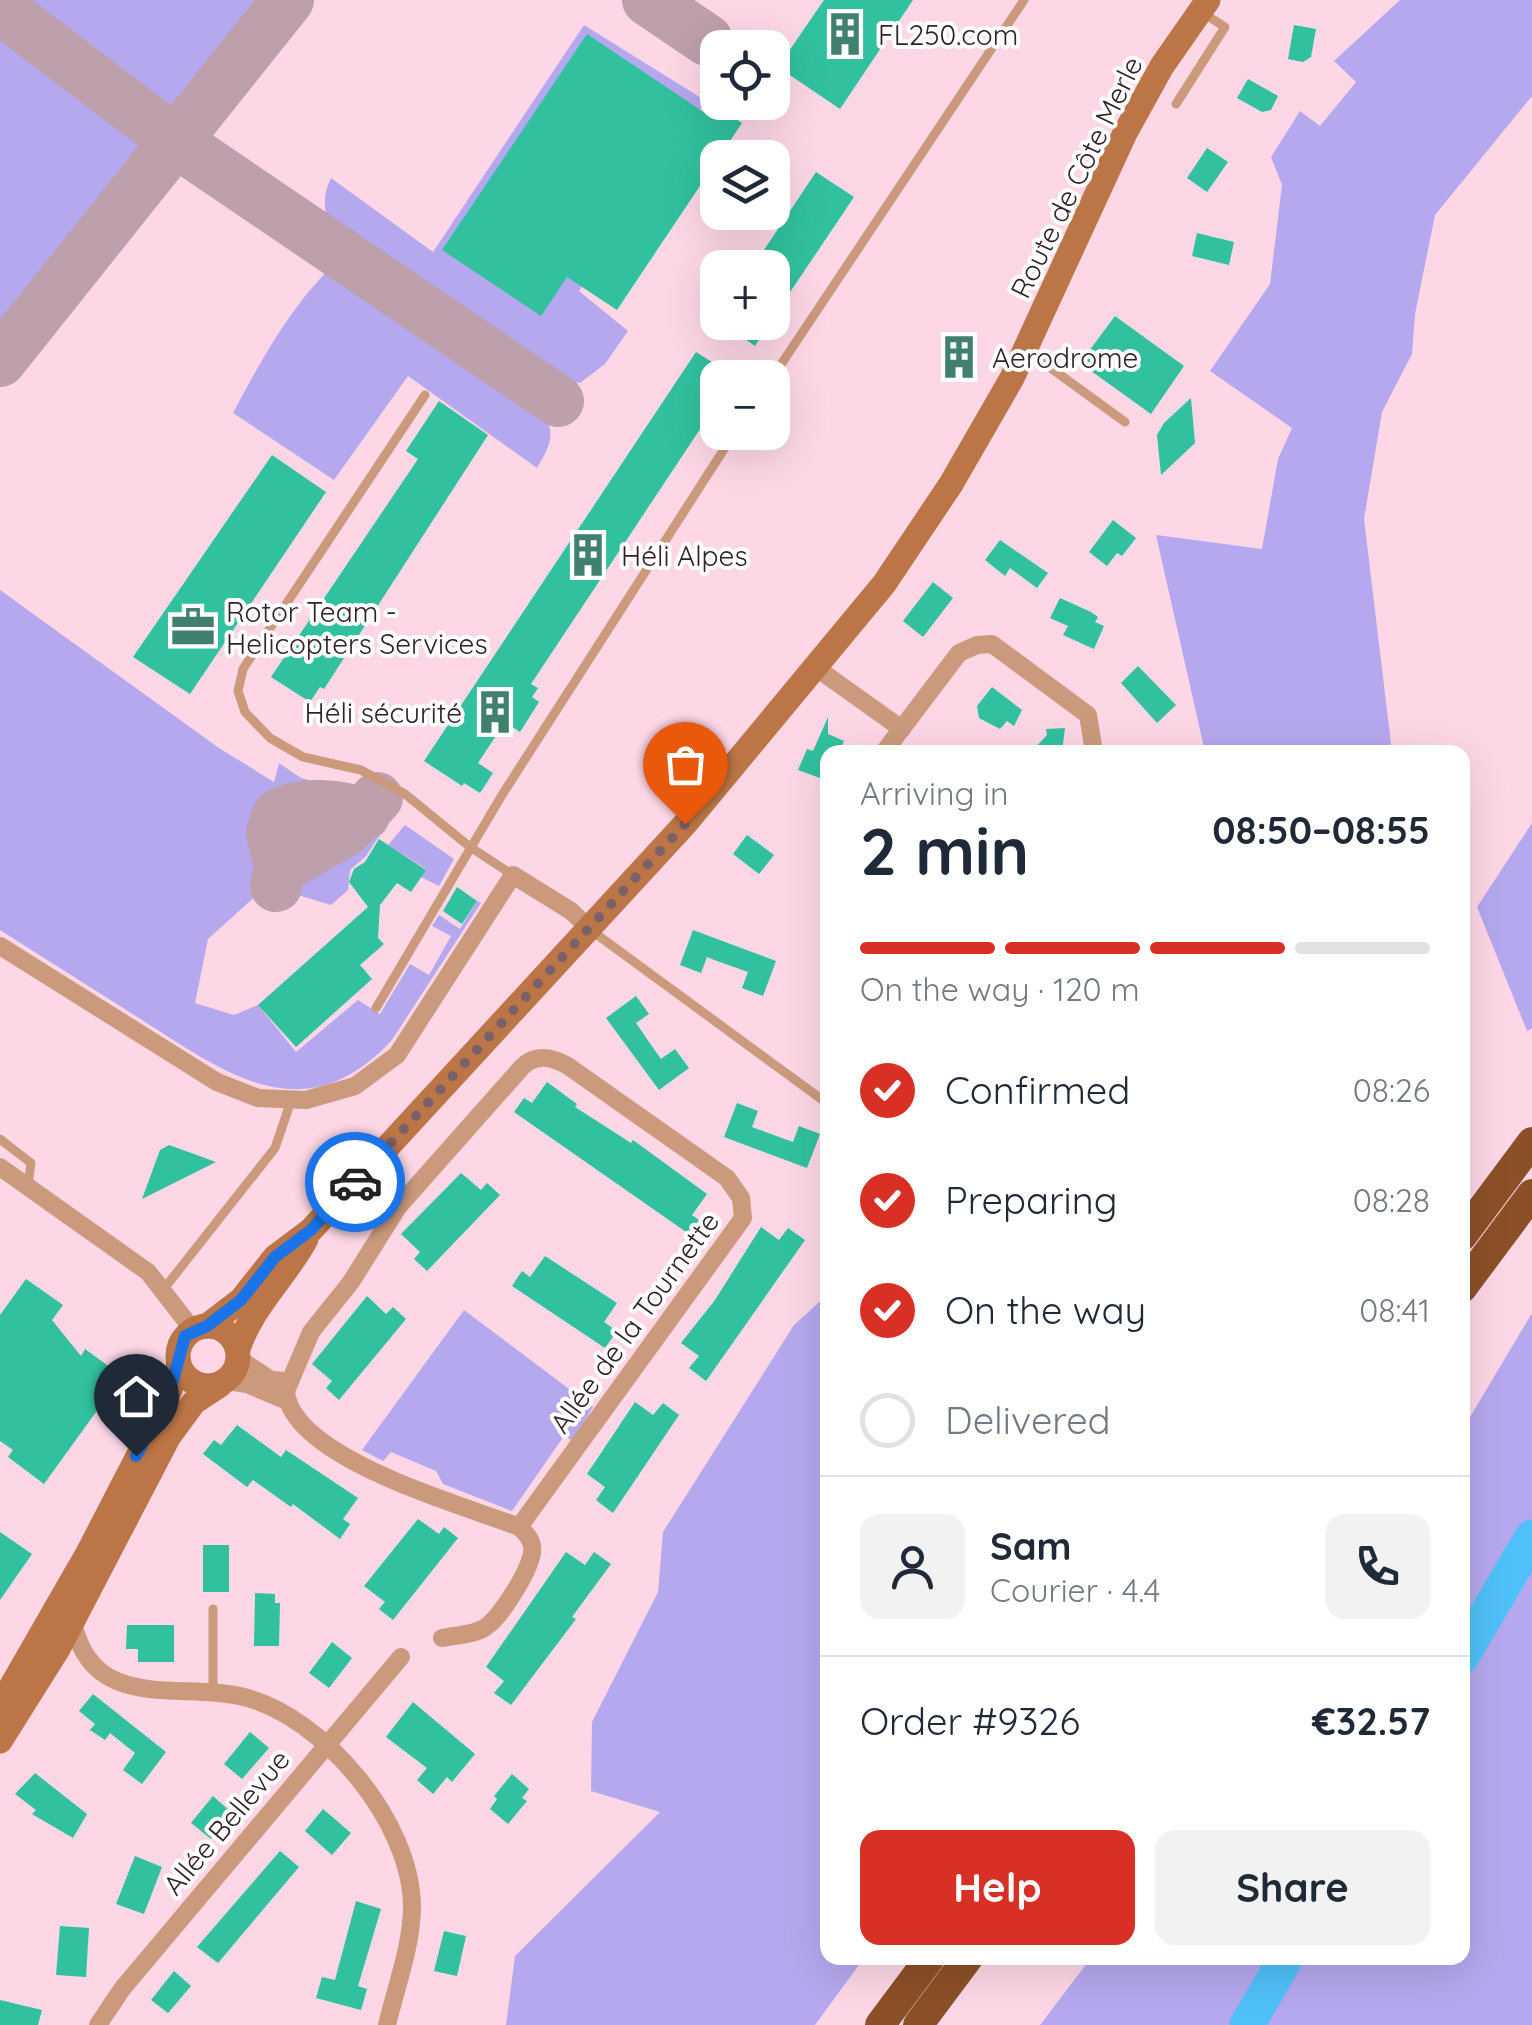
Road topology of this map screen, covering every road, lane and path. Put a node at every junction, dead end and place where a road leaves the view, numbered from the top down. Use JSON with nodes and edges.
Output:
{"nodes":[{"id":1,"x":1024,"y":0,"type":"edge"},
{"id":2,"x":1204,"y":6,"type":"edge"},
{"id":3,"x":1176,"y":104,"type":"dead end"},
{"id":4,"x":1026,"y":350,"type":"junction"},
{"id":5,"x":784,"y":360,"type":"edge"},
{"id":6,"x":425,"y":395,"type":"dead end"},
{"id":7,"x":1125,"y":422,"type":"dead end"},
{"id":8,"x":724,"y":450,"type":"edge"},
{"id":9,"x":815,"y":667,"type":"junction"},
{"id":10,"x":902,"y":730,"type":"junction"},
{"id":11,"x":890,"y":745,"type":"edge"},
{"id":12,"x":1093,"y":745,"type":"edge"},
{"id":13,"x":470,"y":847,"type":"junction"},
{"id":14,"x":513,"y":876,"type":"junction"},
{"id":15,"x":589,"y":928,"type":"junction"},
{"id":16,"x":0,"y":946,"type":"edge"},
{"id":17,"x":376,"y":1008,"type":"dead end"},
{"id":18,"x":820,"y":1098,"type":"edge"},
{"id":19,"x":291,"y":1101,"type":"junction"},
{"id":20,"x":0,"y":1140,"type":"edge"},
{"id":21,"x":1532,"y":1142,"type":"edge"},
{"id":22,"x":0,"y":1167,"type":"edge"},
{"id":23,"x":28,"y":1186,"type":"junction"},
{"id":24,"x":1532,"y":1194,"type":"edge"},
{"id":25,"x":1470,"y":1225,"type":"edge"},
{"id":26,"x":311,"y":1230,"type":"junction"},
{"id":27,"x":1470,"y":1277,"type":"edge"},
{"id":28,"x":163,"y":1290,"type":"junction"},
{"id":29,"x":200,"y":1328,"type":"junction"},
{"id":30,"x":179,"y":1365,"type":"junction"},
{"id":31,"x":231,"y":1369,"type":"junction"},
{"id":32,"x":288,"y":1382,"type":"junction"},
{"id":33,"x":287,"y":1401,"type":"junction"},
{"id":34,"x":520,"y":1527,"type":"junction"},
{"id":35,"x":213,"y":1608,"type":"dead end"},
{"id":36,"x":72,"y":1622,"type":"junction"},
{"id":37,"x":442,"y":1638,"type":"dead end"},
{"id":38,"x":55,"y":1653,"type":"junction"},
{"id":39,"x":400,"y":1657,"type":"dead end"},
{"id":40,"x":92,"y":1664,"type":"junction"},
{"id":41,"x":212,"y":1694,"type":"junction"},
{"id":42,"x":0,"y":1706,"type":"edge"},
{"id":43,"x":0,"y":1742,"type":"edge"},
{"id":44,"x":326,"y":1744,"type":"junction"},
{"id":45,"x":925,"y":1965,"type":"edge"},
{"id":46,"x":963,"y":1965,"type":"edge"},
{"id":47,"x":98,"y":2025,"type":"edge"},
{"id":48,"x":386,"y":2025,"type":"edge"},
{"id":49,"x":880,"y":2025,"type":"edge"},
{"id":50,"x":918,"y":2025,"type":"edge"}],
"edges":[{"from":1,"to":5,"type":"lane"},
{"from":2,"to":3,"type":"lane"},
{"from":2,"to":4,"type":"main road","name":"Route de Côte Merle"},
{"from":4,"to":7,"type":"lane"},
{"from":4,"to":9,"type":"main road","name":"Route de Côte Merle"},
{"from":6,"to":13,"type":"lane"},
{"from":8,"to":13,"type":"lane"},
{"from":9,"to":10,"type":"street"},
{"from":9,"to":15,"type":"main road","name":"Route de Côte Merle"},
{"from":10,"to":11,"type":"street"},
{"from":10,"to":12,"type":"street"},
{"from":13,"to":14,"type":"lane"},
{"from":13,"to":17,"type":"lane"},
{"from":14,"to":15,"type":"street"},
{"from":14,"to":19,"type":"street"},
{"from":15,"to":18,"type":"lane"},
{"from":15,"to":26,"type":"main road","name":"Route de Côte Merle"},
{"from":16,"to":19,"type":"street"},
{"from":19,"to":28,"type":"lane"},
{"from":20,"to":23,"type":"lane"},
{"from":21,"to":25,"type":"highway"},
{"from":22,"to":23,"type":"street"},
{"from":23,"to":28,"type":"street"},
{"from":24,"to":27,"type":"highway"},
{"from":26,"to":29,"type":"main road"},
{"from":26,"to":31,"type":"main road"},
{"from":28,"to":29,"type":"street"},
{"from":29,"to":30,"type":"main road"},
{"from":29,"to":31,"type":"main road"},
{"from":30,"to":31,"type":"main road"},
{"from":30,"to":42,"type":"main road"},
{"from":31,"to":32,"type":"street"},
{"from":31,"to":33,"type":"street"},
{"from":31,"to":36,"type":"main road"},
{"from":32,"to":33,"type":"street","name":"Allée de la Tournette"},
{"from":32,"to":34,"type":"street","name":"Allée de la Tournette"},
{"from":33,"to":34,"type":"street"},
{"from":34,"to":37,"type":"street"},
{"from":35,"to":41,"type":"lane"},
{"from":36,"to":38,"type":"main road"},
{"from":36,"to":40,"type":"street"},
{"from":38,"to":40,"type":"street"},
{"from":38,"to":43,"type":"main road"},
{"from":39,"to":44,"type":"street","name":"Allée Bellevue"},
{"from":40,"to":41,"type":"street"},
{"from":41,"to":44,"type":"street"},
{"from":44,"to":47,"type":"street","name":"Allée Bellevue"},
{"from":44,"to":48,"type":"street"},
{"from":45,"to":49,"type":"highway"},
{"from":46,"to":50,"type":"highway"}]}
